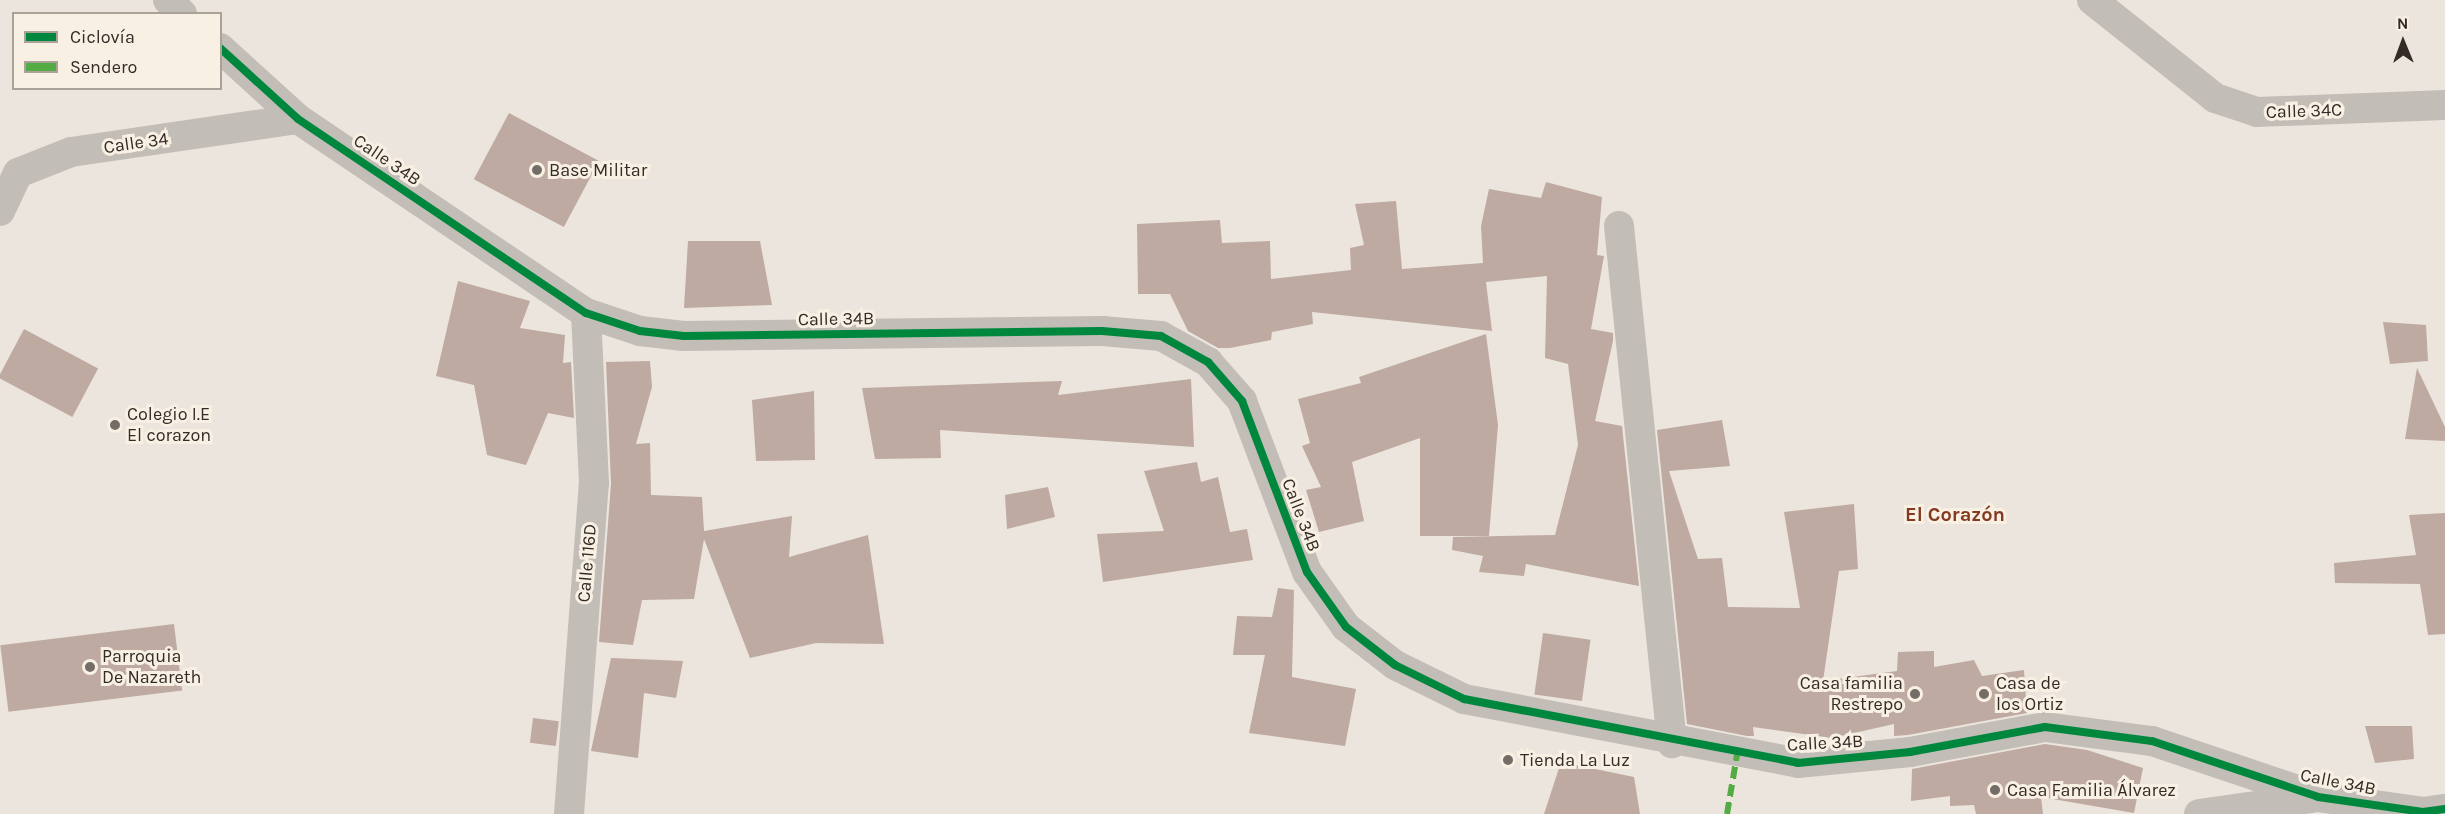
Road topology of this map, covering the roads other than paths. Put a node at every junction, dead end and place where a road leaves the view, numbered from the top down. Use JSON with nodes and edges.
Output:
{"nodes":[{"id":1,"x":168,"y":0,"type":"edge"},
{"id":2,"x":2092,"y":0,"type":"edge"},
{"id":3,"x":181,"y":12,"type":"edge"},
{"id":4,"x":222,"y":50,"type":"edge"},
{"id":5,"x":2445,"y":105,"type":"edge"},
{"id":6,"x":298,"y":119,"type":"junction"},
{"id":7,"x":0,"y":211,"type":"edge"},
{"id":8,"x":1619,"y":226,"type":"dead end"},
{"id":9,"x":586,"y":313,"type":"junction"},
{"id":10,"x":1672,"y":742,"type":"junction"},
{"id":11,"x":2318,"y":797,"type":"junction"},
{"id":12,"x":2445,"y":809,"type":"edge"},
{"id":13,"x":569,"y":814,"type":"edge"},
{"id":14,"x":2199,"y":814,"type":"edge"}],
"edges":[{"from":1,"to":3,"type":"street"},
{"from":2,"to":5,"type":"street","name":"Calle 34C"},
{"from":4,"to":6,"type":"street","name":"Calle 34B"},
{"from":6,"to":7,"type":"street","name":"Calle 34"},
{"from":6,"to":9,"type":"street","name":"Calle 34B"},
{"from":8,"to":10,"type":"street"},
{"from":9,"to":10,"type":"street","name":"Calle 34B"},
{"from":9,"to":13,"type":"street","name":"Calle 116D"},
{"from":10,"to":11,"type":"street","name":"Calle 34B"},
{"from":11,"to":12,"type":"street","name":"Calle 34B"},
{"from":11,"to":14,"type":"street"}]}
